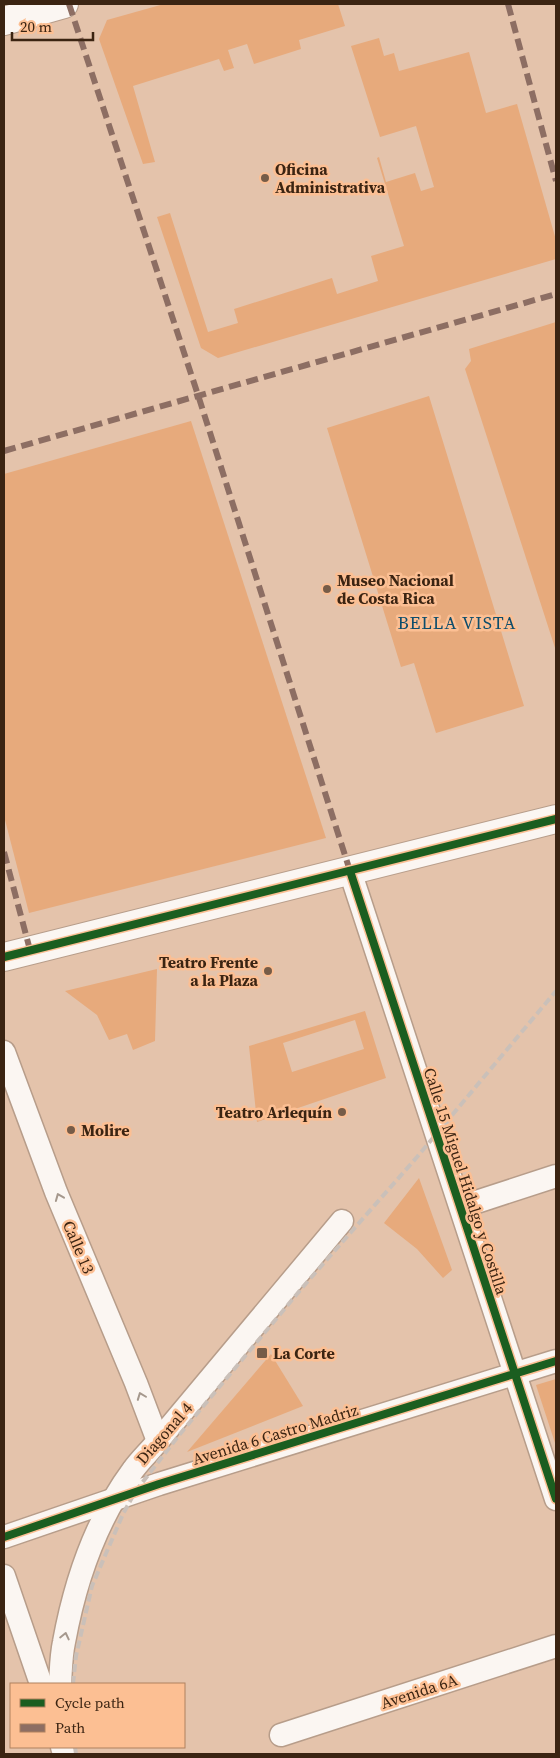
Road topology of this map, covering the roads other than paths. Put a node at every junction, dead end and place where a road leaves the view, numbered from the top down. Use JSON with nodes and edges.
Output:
{"nodes":[{"id":1,"x":64,"y":4,"type":"edge"},
{"id":2,"x":4,"y":21,"type":"edge"},
{"id":3,"x":556,"y":819,"type":"edge"},
{"id":4,"x":350,"y":871,"type":"junction"},
{"id":5,"x":4,"y":957,"type":"edge"},
{"id":6,"x":4,"y":1052,"type":"edge"},
{"id":7,"x":556,"y":1176,"type":"edge"},
{"id":8,"x":461,"y":1207,"type":"junction"},
{"id":9,"x":342,"y":1221,"type":"dead end"},
{"id":10,"x":556,"y":1361,"type":"edge"},
{"id":11,"x":515,"y":1374,"type":"junction"},
{"id":12,"x":158,"y":1442,"type":"junction"},
{"id":13,"x":113,"y":1499,"type":"junction"},
{"id":14,"x":556,"y":1499,"type":"edge"},
{"id":15,"x":4,"y":1537,"type":"edge"},
{"id":16,"x":4,"y":1576,"type":"edge"},
{"id":17,"x":556,"y":1646,"type":"edge"},
{"id":18,"x":41,"y":1683,"type":"edge"},
{"id":19,"x":60,"y":1683,"type":"edge"},
{"id":20,"x":281,"y":1735,"type":"dead end"}],
"edges":[{"from":1,"to":2,"type":"highway"},
{"from":3,"to":4,"type":"highway"},
{"from":4,"to":5,"type":"highway"},
{"from":4,"to":8,"type":"street","name":"Calle 15 Miguel Hidalgo y Costilla"},
{"from":12,"to":6,"type":"street","name":"Calle 13","one_way":true},
{"from":7,"to":8,"type":"street"},
{"from":8,"to":11,"type":"street","name":"Calle 15 Miguel Hidalgo y Costilla"},
{"from":9,"to":12,"type":"street","name":"Diagonal 4"},
{"from":10,"to":11,"type":"street","name":"Avenida 6 Castro Madriz"},
{"from":11,"to":13,"type":"street","name":"Avenida 6 Castro Madriz"},
{"from":11,"to":14,"type":"street","name":"Calle 15 Miguel Hidalgo y Costilla"},
{"from":12,"to":13,"type":"street","name":"Diagonal 4"},
{"from":13,"to":15,"type":"street","name":"Avenida 6 Castro Madriz"},
{"from":19,"to":13,"type":"street","name":"Diagonal 4","one_way":true},
{"from":16,"to":18,"type":"street"},
{"from":17,"to":20,"type":"street","name":"Avenida 6A"}]}
